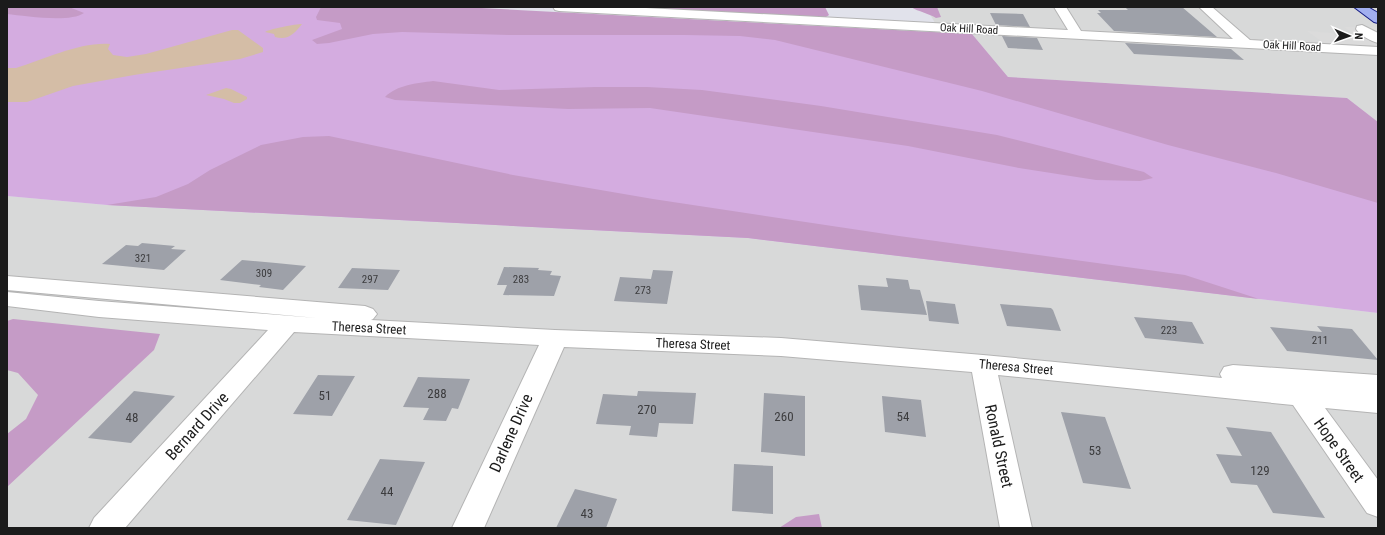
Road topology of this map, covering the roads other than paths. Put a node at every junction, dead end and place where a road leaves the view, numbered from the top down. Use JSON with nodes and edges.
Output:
{"nodes":[{"id":1,"x":559,"y":7,"type":"edge"},
{"id":2,"x":1060,"y":7,"type":"edge"},
{"id":3,"x":1205,"y":7,"type":"edge"},
{"id":4,"x":1360,"y":7,"type":"edge"},
{"id":5,"x":1378,"y":19,"type":"edge"},
{"id":6,"x":1362,"y":29,"type":"dead end"},
{"id":7,"x":1077,"y":35,"type":"junction"},
{"id":8,"x":1378,"y":39,"type":"edge"},
{"id":9,"x":1246,"y":44,"type":"junction"},
{"id":10,"x":1354,"y":45,"type":"junction"},
{"id":11,"x":1378,"y":46,"type":"edge"},
{"id":12,"x":1378,"y":51,"type":"edge"},
{"id":13,"x":7,"y":283,"type":"edge"},
{"id":14,"x":7,"y":300,"type":"edge"},
{"id":15,"x":288,"y":324,"type":"junction"},
{"id":16,"x":554,"y":338,"type":"junction"},
{"id":17,"x":982,"y":364,"type":"junction"},
{"id":18,"x":1378,"y":385,"type":"edge"},
{"id":19,"x":1301,"y":395,"type":"junction"},
{"id":20,"x":1378,"y":404,"type":"edge"},
{"id":21,"x":1378,"y":504,"type":"edge"},
{"id":22,"x":105,"y":528,"type":"edge"},
{"id":23,"x":468,"y":528,"type":"edge"},
{"id":24,"x":1016,"y":528,"type":"edge"}],
"edges":[{"from":1,"to":7,"type":"street","name":"Oak Hill Road"},
{"from":2,"to":7,"type":"street"},
{"from":3,"to":9,"type":"street"},
{"from":4,"to":5,"type":"main road"},
{"from":6,"to":8,"type":"street"},
{"from":7,"to":9,"type":"street","name":"Oak Hill Road"},
{"from":9,"to":10,"type":"street","name":"Oak Hill Road"},
{"from":10,"to":11,"type":"street"},
{"from":10,"to":12,"type":"street","name":"Oak Hill Road"},
{"from":13,"to":18,"type":"street"},
{"from":14,"to":15,"type":"street","name":"Theresa Street"},
{"from":15,"to":16,"type":"street","name":"Theresa Street"},
{"from":15,"to":22,"type":"street","name":"Bernard Drive"},
{"from":16,"to":17,"type":"street","name":"Theresa Street"},
{"from":16,"to":23,"type":"street","name":"Darlene Drive"},
{"from":17,"to":19,"type":"street","name":"Theresa Street"},
{"from":17,"to":24,"type":"street","name":"Ronald Street"},
{"from":19,"to":20,"type":"street","name":"Theresa Street"},
{"from":19,"to":21,"type":"street","name":"Hope Street"}]}
